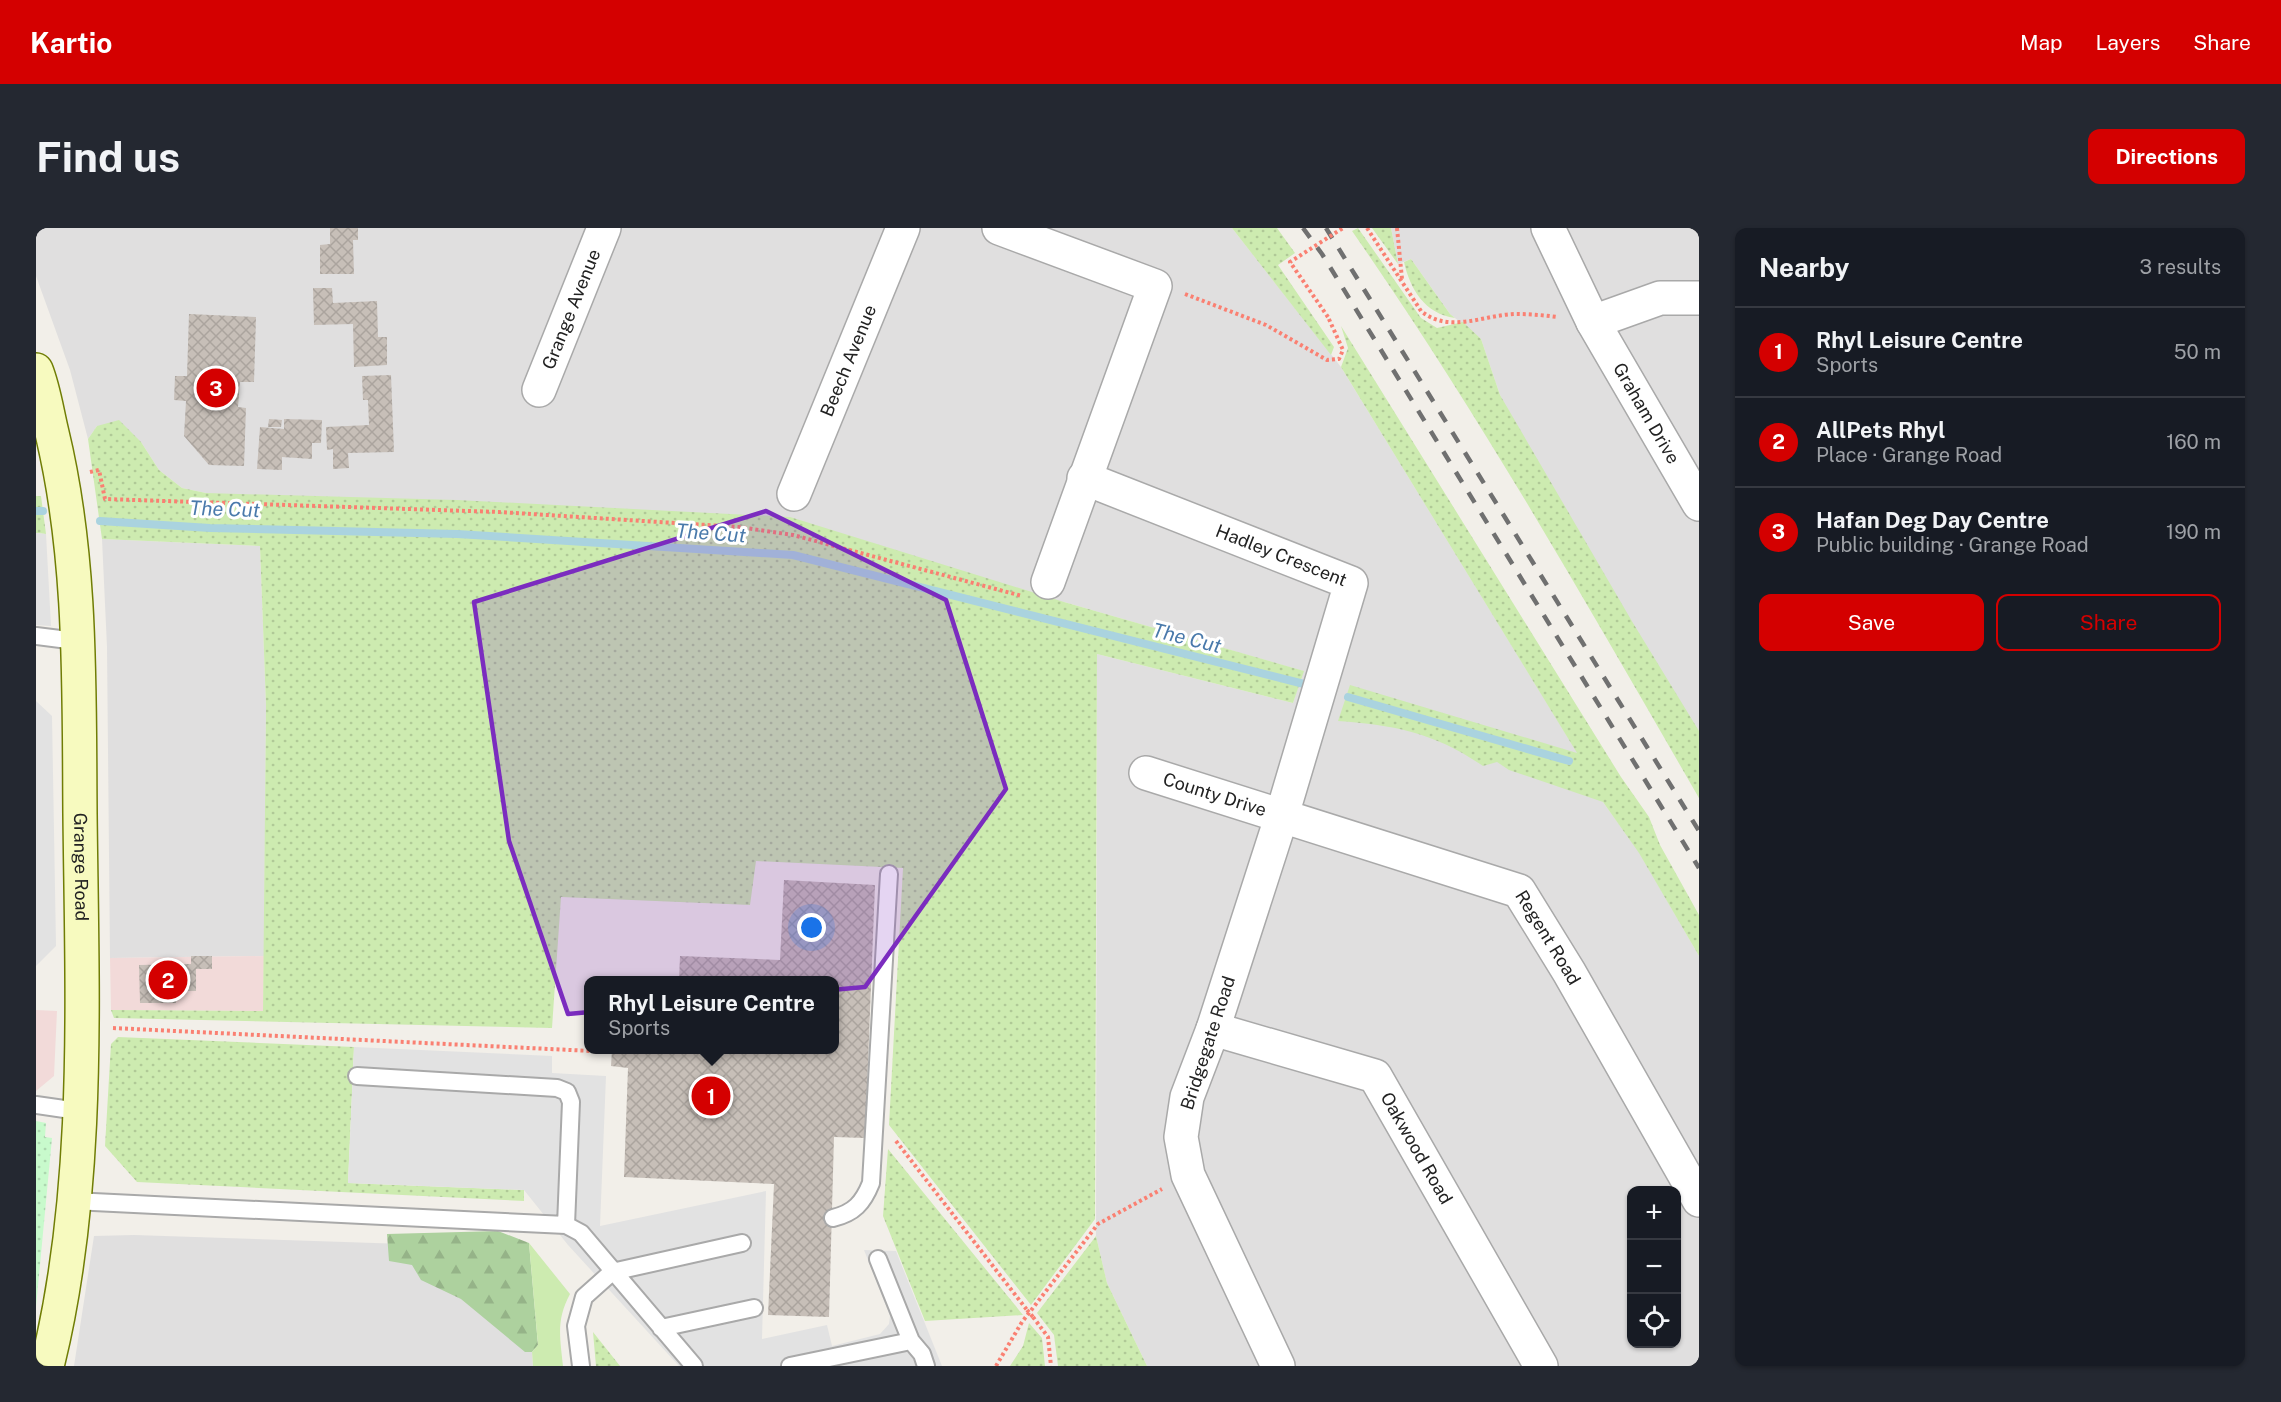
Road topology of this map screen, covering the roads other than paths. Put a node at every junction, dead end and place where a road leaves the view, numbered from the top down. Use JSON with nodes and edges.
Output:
{"nodes":[{"id":1,"x":604,"y":228,"type":"edge"},
{"id":2,"x":903,"y":228,"type":"edge"},
{"id":3,"x":999,"y":228,"type":"edge"},
{"id":4,"x":1548,"y":228,"type":"edge"},
{"id":5,"x":1699,"y":298,"type":"edge"},
{"id":6,"x":1593,"y":322,"type":"junction"},
{"id":7,"x":36,"y":370,"type":"edge"},
{"id":8,"x":539,"y":390,"type":"dead end"},
{"id":9,"x":1084,"y":478,"type":"junction"},
{"id":10,"x":794,"y":494,"type":"dead end"},
{"id":11,"x":1699,"y":504,"type":"edge"},
{"id":12,"x":1048,"y":582,"type":"road end"},
{"id":13,"x":36,"y":636,"type":"edge"},
{"id":14,"x":76,"y":641,"type":"junction"},
{"id":15,"x":1146,"y":773,"type":"dead end"},
{"id":16,"x":1282,"y":815,"type":"junction"},
{"id":17,"x":889,"y":874,"type":"dead end"},
{"id":18,"x":1213,"y":1029,"type":"junction"},
{"id":19,"x":357,"y":1076,"type":"dead end"},
{"id":20,"x":36,"y":1105,"type":"edge"},
{"id":21,"x":78,"y":1111,"type":"junction"},
{"id":22,"x":1699,"y":1200,"type":"edge"},
{"id":23,"x":73,"y":1201,"type":"junction"},
{"id":24,"x":833,"y":1218,"type":"dead end"},
{"id":25,"x":566,"y":1225,"type":"junction"},
{"id":26,"x":742,"y":1243,"type":"dead end"},
{"id":27,"x":878,"y":1259,"type":"dead end"},
{"id":28,"x":612,"y":1272,"type":"junction"},
{"id":29,"x":754,"y":1308,"type":"dead end"},
{"id":30,"x":661,"y":1328,"type":"junction"},
{"id":31,"x":910,"y":1341,"type":"junction"},
{"id":32,"x":47,"y":1366,"type":"edge"},
{"id":33,"x":581,"y":1366,"type":"edge"},
{"id":34,"x":694,"y":1366,"type":"edge"},
{"id":35,"x":790,"y":1366,"type":"edge"},
{"id":36,"x":926,"y":1366,"type":"edge"},
{"id":37,"x":1278,"y":1366,"type":"edge"},
{"id":38,"x":1541,"y":1366,"type":"edge"}],
"edges":[{"from":1,"to":8,"type":"street","name":"Grange Avenue"},
{"from":2,"to":10,"type":"street","name":"Beech Avenue"},
{"from":3,"to":9,"type":"street"},
{"from":4,"to":6,"type":"street","name":"Graham Drive"},
{"from":5,"to":6,"type":"street"},
{"from":6,"to":11,"type":"street","name":"Graham Drive"},
{"from":7,"to":14,"type":"main road","name":"Grange Road"},
{"from":9,"to":12,"type":"street"},
{"from":9,"to":16,"type":"street","name":"Hadley Crescent"},
{"from":13,"to":14,"type":"lane"},
{"from":14,"to":21,"type":"main road","name":"Grange Road"},
{"from":15,"to":16,"type":"street","name":"County Drive"},
{"from":16,"to":18,"type":"street","name":"Bridgegate Road"},
{"from":16,"to":22,"type":"street","name":"Regent Road"},
{"from":17,"to":24,"type":"lane"},
{"from":18,"to":37,"type":"street","name":"Bridgegate Road"},
{"from":18,"to":38,"type":"street","name":"Oakwood Road"},
{"from":19,"to":25,"type":"lane"},
{"from":20,"to":21,"type":"lane"},
{"from":21,"to":23,"type":"main road","name":"Grange Road"},
{"from":23,"to":25,"type":"lane"},
{"from":23,"to":32,"type":"main road","name":"Grange Road"},
{"from":25,"to":28,"type":"lane"},
{"from":26,"to":28,"type":"lane"},
{"from":27,"to":31,"type":"lane"},
{"from":28,"to":30,"type":"lane"},
{"from":28,"to":33,"type":"lane"},
{"from":29,"to":30,"type":"lane"},
{"from":30,"to":34,"type":"lane"},
{"from":31,"to":35,"type":"lane"},
{"from":31,"to":36,"type":"lane"}]}
